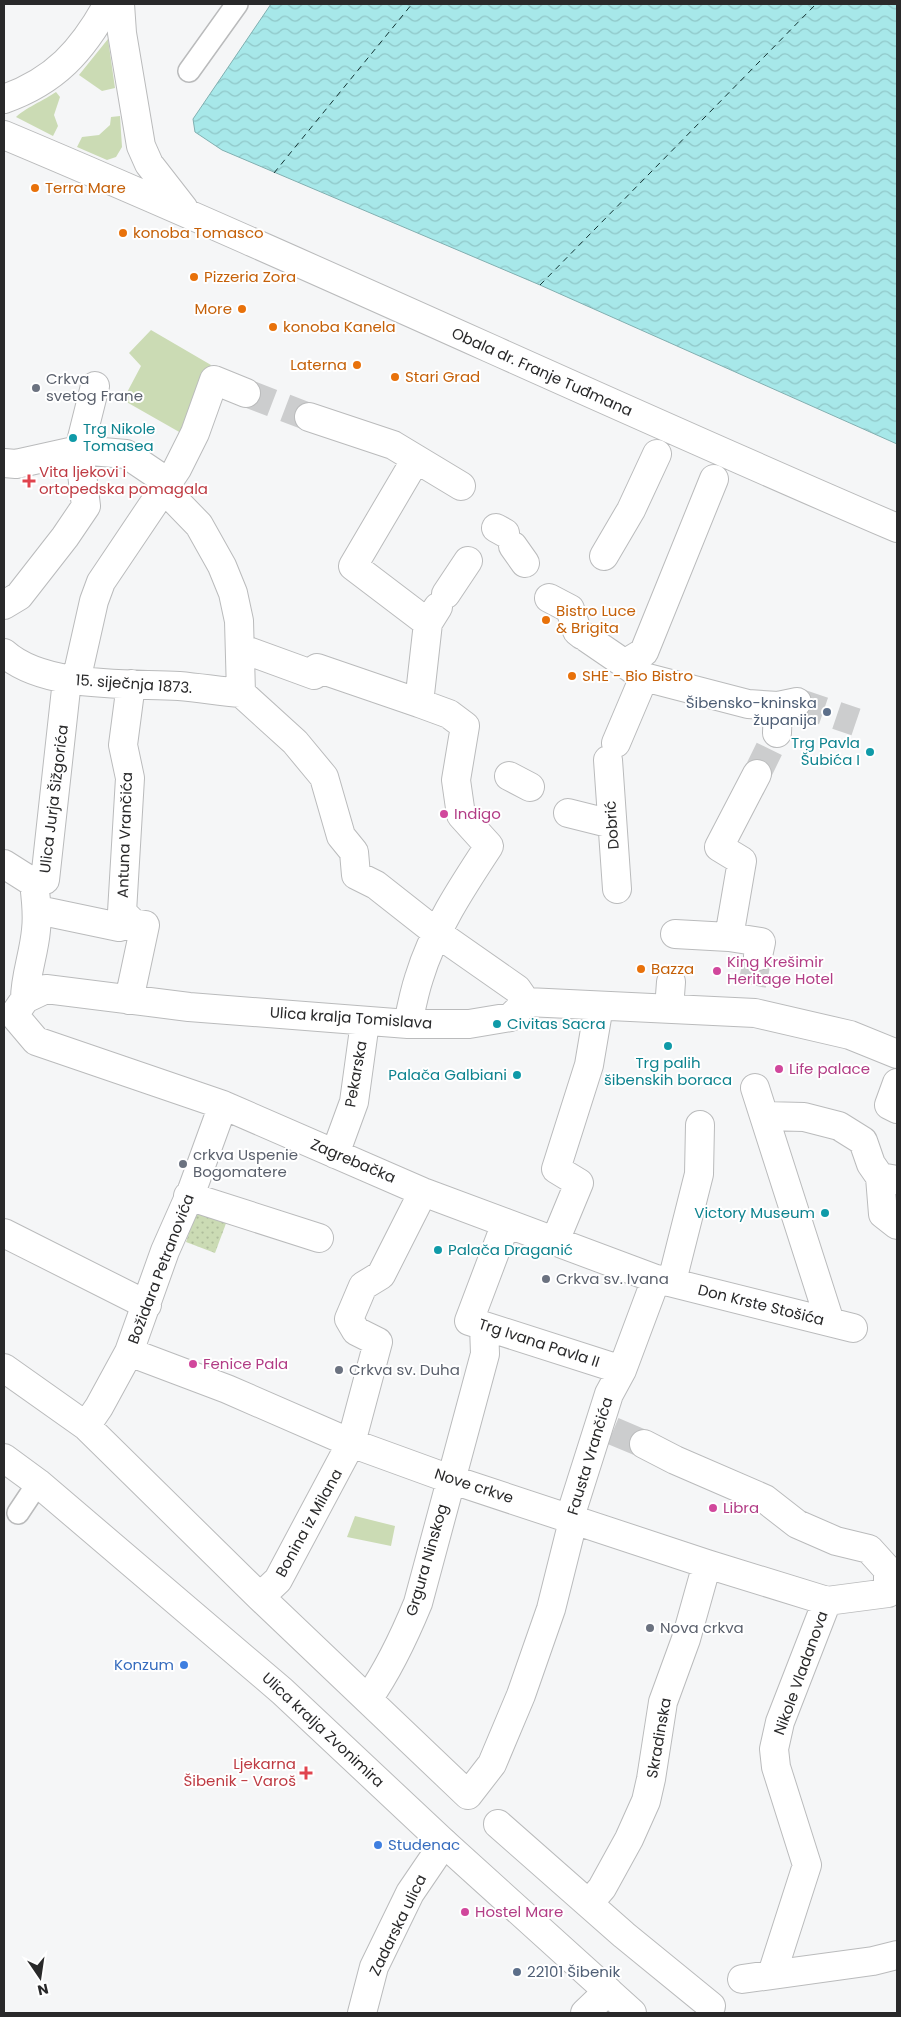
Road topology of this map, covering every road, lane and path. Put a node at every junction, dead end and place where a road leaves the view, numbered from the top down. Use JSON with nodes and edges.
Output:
{"nodes":[{"id":1,"x":108,"y":4,"type":"edge"},
{"id":2,"x":120,"y":4,"type":"edge"},
{"id":3,"x":237,"y":4,"type":"edge"},
{"id":4,"x":189,"y":71,"type":"dead end"},
{"id":5,"x":4,"y":99,"type":"edge"},
{"id":6,"x":4,"y":135,"type":"edge"},
{"id":7,"x":141,"y":146,"type":"junction"},
{"id":8,"x":106,"y":178,"type":"junction"},
{"id":9,"x":188,"y":214,"type":"junction"},
{"id":10,"x":96,"y":386,"type":"dead end"},
{"id":11,"x":246,"y":393,"type":"tunnel mouth"},
{"id":12,"x":309,"y":417,"type":"tunnel mouth"},
{"id":13,"x":79,"y":450,"type":"junction"},
{"id":14,"x":657,"y":454,"type":"dead end"},
{"id":15,"x":416,"y":459,"type":"junction"},
{"id":16,"x":10,"y":463,"type":"edge"},
{"id":17,"x":714,"y":479,"type":"dead end"},
{"id":18,"x":167,"y":486,"type":"junction"},
{"id":19,"x":461,"y":486,"type":"dead end"},
{"id":20,"x":897,"y":528,"type":"edge"},
{"id":21,"x":604,"y":556,"type":"dead end"},
{"id":22,"x":468,"y":561,"type":"dead end"},
{"id":23,"x":529,"y":567,"type":"dead end"},
{"id":24,"x":4,"y":605,"type":"edge"},
{"id":25,"x":438,"y":608,"type":"junction"},
{"id":26,"x":240,"y":648,"type":"junction"},
{"id":27,"x":4,"y":654,"type":"edge"},
{"id":28,"x":635,"y":670,"type":"junction"},
{"id":29,"x":71,"y":681,"type":"junction"},
{"id":30,"x":131,"y":684,"type":"junction"},
{"id":31,"x":241,"y":693,"type":"junction"},
{"id":32,"x":419,"y":703,"type":"junction"},
{"id":33,"x":777,"y":733,"type":"tunnel mouth"},
{"id":34,"x":757,"y":774,"type":"tunnel mouth"},
{"id":35,"x":568,"y":813,"type":"dead end"},
{"id":36,"x":612,"y":824,"type":"junction"},
{"id":37,"x":4,"y":864,"type":"edge"},
{"id":38,"x":617,"y":889,"type":"dead end"},
{"id":39,"x":36,"y":896,"type":"junction"},
{"id":40,"x":133,"y":923,"type":"junction"},
{"id":41,"x":437,"y":933,"type":"junction"},
{"id":42,"x":675,"y":934,"type":"dead end"},
{"id":43,"x":729,"y":937,"type":"junction"},
{"id":44,"x":758,"y":956,"type":"tunnel mouth"},
{"id":45,"x":670,"y":982,"type":"dead end"},
{"id":46,"x":129,"y":1000,"type":"junction"},
{"id":47,"x":526,"y":1002,"type":"junction"},
{"id":48,"x":599,"y":1006,"type":"junction"},
{"id":49,"x":669,"y":1009,"type":"junction"},
{"id":50,"x":14,"y":1010,"type":"edge"},
{"id":51,"x":365,"y":1022,"type":"junction"},
{"id":52,"x":408,"y":1024,"type":"junction"},
{"id":53,"x":897,"y":1054,"type":"edge"},
{"id":54,"x":897,"y":1083,"type":"edge"},
{"id":55,"x":755,"y":1088,"type":"dead end"},
{"id":56,"x":223,"y":1106,"type":"junction"},
{"id":57,"x":897,"y":1109,"type":"edge"},
{"id":58,"x":764,"y":1116,"type":"junction"},
{"id":59,"x":700,"y":1124,"type":"dead end"},
{"id":60,"x":335,"y":1154,"type":"junction"},
{"id":61,"x":889,"y":1178,"type":"edge"},
{"id":62,"x":423,"y":1192,"type":"junction"},
{"id":63,"x":188,"y":1196,"type":"junction"},
{"id":64,"x":506,"y":1223,"type":"junction"},
{"id":65,"x":897,"y":1225,"type":"edge"},
{"id":66,"x":4,"y":1233,"type":"edge"},
{"id":67,"x":319,"y":1238,"type":"dead end"},
{"id":68,"x":555,"y":1241,"type":"junction"},
{"id":69,"x":662,"y":1281,"type":"junction"},
{"id":70,"x":147,"y":1305,"type":"junction"},
{"id":71,"x":484,"y":1326,"type":"junction"},
{"id":72,"x":129,"y":1352,"type":"junction"},
{"id":73,"x":4,"y":1368,"type":"edge"},
{"id":74,"x":622,"y":1370,"type":"junction"},
{"id":75,"x":86,"y":1426,"type":"junction"},
{"id":76,"x":351,"y":1443,"type":"junction"},
{"id":77,"x":644,"y":1444,"type":"tunnel mouth"},
{"id":78,"x":4,"y":1458,"type":"edge"},
{"id":79,"x":450,"y":1479,"type":"junction"},
{"id":80,"x":38,"y":1483,"type":"junction"},
{"id":81,"x":18,"y":1513,"type":"dead end"},
{"id":82,"x":570,"y":1517,"type":"junction"},
{"id":83,"x":707,"y":1564,"type":"junction"},
{"id":84,"x":893,"y":1580,"type":"edge"},
{"id":85,"x":260,"y":1597,"type":"junction"},
{"id":86,"x":827,"y":1601,"type":"junction"},
{"id":87,"x":368,"y":1699,"type":"junction"},
{"id":88,"x":498,"y":1824,"type":"dead end"},
{"id":89,"x":444,"y":1843,"type":"junction"},
{"id":90,"x":590,"y":1902,"type":"junction"},
{"id":91,"x":895,"y":1957,"type":"edge"},
{"id":92,"x":772,"y":1974,"type":"junction"},
{"id":93,"x":608,"y":1991,"type":"junction"},
{"id":94,"x":362,"y":2013,"type":"edge"},
{"id":95,"x":585,"y":2013,"type":"edge"},
{"id":96,"x":632,"y":2013,"type":"edge"}],
"edges":[{"from":1,"to":5,"type":"street"},
{"from":2,"to":7,"type":"street","name":"Obala dr. Franje Tuđmana"},
{"from":3,"to":4,"type":"lane"},
{"from":6,"to":8,"type":"street","name":"Obala dr. Franje Tuđmana"},
{"from":7,"to":8,"type":"street"},
{"from":7,"to":9,"type":"street","name":"Obala dr. Franje Tuđmana"},
{"from":8,"to":9,"type":"street","name":"Obala dr. Franje Tuđmana"},
{"from":9,"to":20,"type":"street","name":"Obala dr. Franje Tuđmana"},
{"from":10,"to":13,"type":"street"},
{"from":11,"to":18,"type":"street","name":"Ulica Jurja Šižgorića"},
{"from":12,"to":15,"type":"street"},
{"from":13,"to":16,"type":"street"},
{"from":13,"to":18,"type":"street"},
{"from":13,"to":24,"type":"street"},
{"from":14,"to":21,"type":"street"},
{"from":15,"to":19,"type":"street"},
{"from":15,"to":25,"type":"street"},
{"from":17,"to":28,"type":"street"},
{"from":18,"to":26,"type":"street"},
{"from":18,"to":29,"type":"street","name":"Ulica Jurja Šižgorića"},
{"from":22,"to":25,"type":"street"},
{"from":23,"to":28,"type":"street"},
{"from":25,"to":32,"type":"street"},
{"from":26,"to":31,"type":"street"},
{"from":26,"to":32,"type":"street"},
{"from":27,"to":29,"type":"street","name":"15. siječnja 1873."},
{"from":28,"to":33,"type":"street"},
{"from":28,"to":36,"type":"street","name":"Dobrić"},
{"from":29,"to":30,"type":"street","name":"15. siječnja 1873."},
{"from":29,"to":39,"type":"street","name":"Ulica Jurja Šižgorića"},
{"from":30,"to":31,"type":"street","name":"15. siječnja 1873."},
{"from":30,"to":40,"type":"street","name":"Antuna Vrančića"},
{"from":31,"to":41,"type":"street"},
{"from":32,"to":41,"type":"street"},
{"from":34,"to":43,"type":"street"},
{"from":35,"to":36,"type":"street"},
{"from":36,"to":38,"type":"street","name":"Dobrić"},
{"from":37,"to":39,"type":"street"},
{"from":39,"to":40,"type":"street"},
{"from":39,"to":50,"type":"street"},
{"from":40,"to":46,"type":"street","name":"Antuna Vrančića"},
{"from":41,"to":47,"type":"street"},
{"from":41,"to":52,"type":"street"},
{"from":42,"to":43,"type":"street"},
{"from":43,"to":44,"type":"street"},
{"from":45,"to":49,"type":"street"},
{"from":46,"to":50,"type":"street","name":"Ulica kralja Tomislava"},
{"from":46,"to":51,"type":"street","name":"Ulica kralja Tomislava"},
{"from":47,"to":48,"type":"street"},
{"from":47,"to":52,"type":"street","name":"Ulica kralja Tomislava"},
{"from":48,"to":49,"type":"street"},
{"from":48,"to":68,"type":"street"},
{"from":49,"to":53,"type":"street"},
{"from":50,"to":56,"type":"street","name":"Zagrebačka"},
{"from":51,"to":52,"type":"street","name":"Ulica kralja Tomislava"},
{"from":51,"to":60,"type":"street","name":"Pekarska"},
{"from":54,"to":57,"type":"street"},
{"from":55,"to":58,"type":"street"},
{"from":56,"to":60,"type":"street","name":"Zagrebačka"},
{"from":56,"to":63,"type":"street","name":"Božidara Petranovića"},
{"from":58,"to":61,"type":"street"},
{"from":58,"to":69,"type":"street","name":"Don Krste Stošića"},
{"from":59,"to":69,"type":"street","name":"Fausta Vrančića"},
{"from":60,"to":62,"type":"street","name":"Zagrebačka"},
{"from":61,"to":65,"type":"street"},
{"from":62,"to":64,"type":"street","name":"Zagrebačka"},
{"from":62,"to":76,"type":"street","name":"Bonina iz Milana"},
{"from":63,"to":67,"type":"street"},
{"from":63,"to":70,"type":"street","name":"Božidara Petranovića"},
{"from":64,"to":68,"type":"street","name":"Zagrebačka"},
{"from":64,"to":71,"type":"street","name":"Trg Ivana Pavla II"},
{"from":66,"to":70,"type":"street"},
{"from":68,"to":69,"type":"street","name":"Zagrebačka"},
{"from":69,"to":74,"type":"street","name":"Fausta Vrančića"},
{"from":70,"to":72,"type":"street","name":"Božidara Petranovića"},
{"from":71,"to":74,"type":"street","name":"Trg Ivana Pavla II"},
{"from":71,"to":79,"type":"street","name":"Grgura Ninskog"},
{"from":72,"to":75,"type":"street","name":"Božidara Petranovića"},
{"from":72,"to":76,"type":"street","name":"Nove crkve"},
{"from":73,"to":75,"type":"street"},
{"from":74,"to":82,"type":"street","name":"Fausta Vrančića"},
{"from":75,"to":85,"type":"street"},
{"from":76,"to":79,"type":"street","name":"Nove crkve"},
{"from":76,"to":85,"type":"street","name":"Bonina iz Milana"},
{"from":77,"to":84,"type":"street"},
{"from":78,"to":80,"type":"street","name":"Ulica kralja Zvonimira"},
{"from":79,"to":82,"type":"street","name":"Nove crkve"},
{"from":79,"to":87,"type":"street","name":"Grgura Ninskog"},
{"from":80,"to":81,"type":"lane"},
{"from":80,"to":89,"type":"street","name":"Ulica kralja Zvonimira"},
{"from":82,"to":83,"type":"street","name":"Nove crkve"},
{"from":82,"to":87,"type":"street","name":"Fausta Vrančića"},
{"from":83,"to":86,"type":"street","name":"Nove crkve"},
{"from":83,"to":90,"type":"street","name":"Skradinska"},
{"from":84,"to":86,"type":"street"},
{"from":85,"to":87,"type":"street"},
{"from":86,"to":92,"type":"street","name":"Nikole Vladanova"},
{"from":88,"to":90,"type":"street"},
{"from":89,"to":93,"type":"street","name":"Ulica kralja Zvonimira"},
{"from":89,"to":94,"type":"street","name":"Zadarska ulica"},
{"from":90,"to":92,"type":"street"},
{"from":91,"to":92,"type":"street"},
{"from":93,"to":95,"type":"street"},
{"from":93,"to":96,"type":"street","name":"Ulica kralja Zvonimira"}]}
